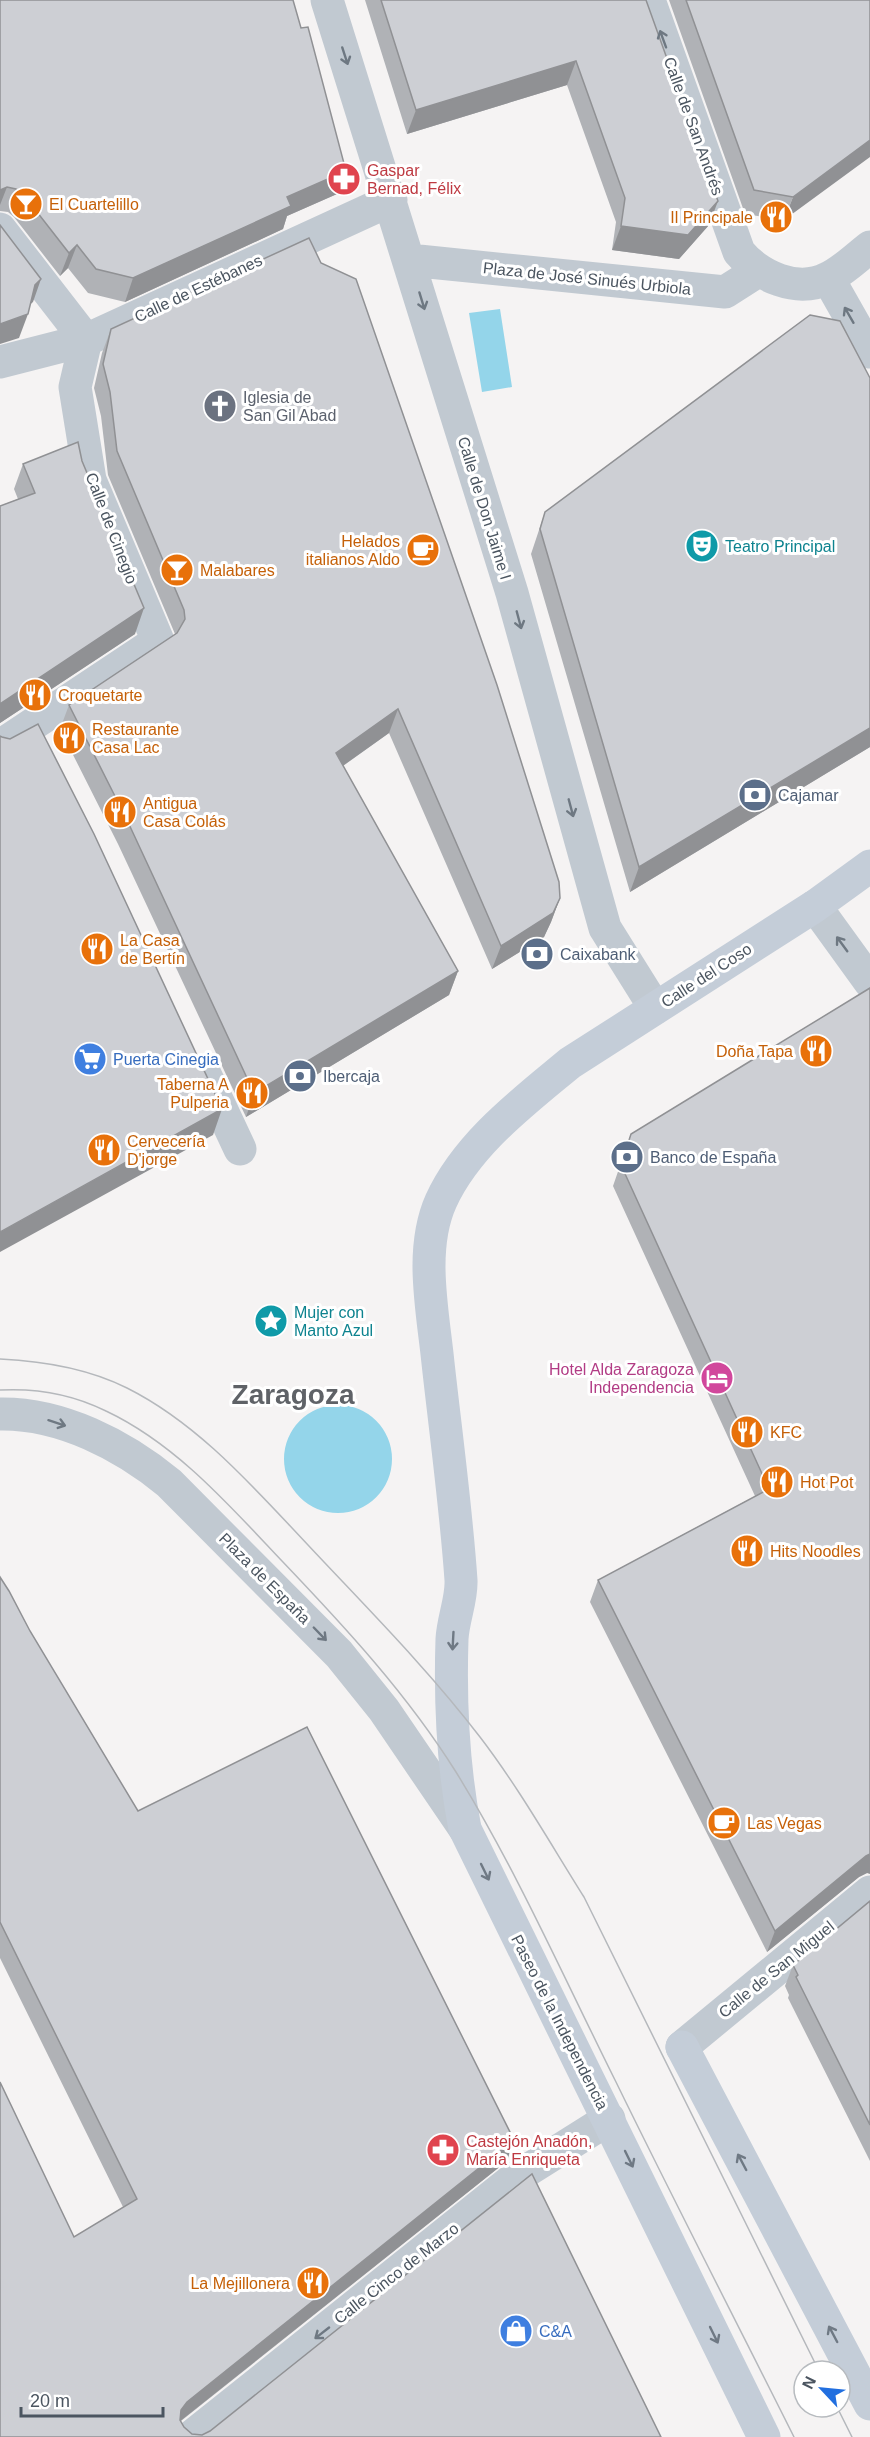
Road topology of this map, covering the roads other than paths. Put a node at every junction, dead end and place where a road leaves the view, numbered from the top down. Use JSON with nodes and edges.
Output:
{"nodes":[{"id":1,"x":327,"y":0,"type":"edge"},
{"id":2,"x":649,"y":0,"type":"edge"},
{"id":3,"x":391,"y":200,"type":"junction"},
{"id":4,"x":0,"y":229,"type":"edge"},
{"id":5,"x":870,"y":247,"type":"edge"},
{"id":6,"x":410,"y":261,"type":"junction"},
{"id":7,"x":761,"y":268,"type":"junction"},
{"id":8,"x":828,"y":278,"type":"junction"},
{"id":9,"x":86,"y":340,"type":"junction"},
{"id":10,"x":870,"y":352,"type":"edge"},
{"id":11,"x":0,"y":362,"type":"edge"},
{"id":12,"x":36,"y":722,"type":"junction"},
{"id":13,"x":0,"y":746,"type":"edge"},
{"id":14,"x":51,"y":752,"type":"edge"},
{"id":15,"x":870,"y":866,"type":"edge"},
{"id":16,"x":815,"y":906,"type":"junction"},
{"id":17,"x":870,"y":982,"type":"edge"},
{"id":18,"x":655,"y":1008,"type":"junction"},
{"id":19,"x":190,"y":1043,"type":"edge"},
{"id":20,"x":240,"y":1149,"type":"dead end"},
{"id":21,"x":0,"y":1414,"type":"edge"},
{"id":22,"x":461,"y":1583,"type":"joint"},
{"id":23,"x":465,"y":1829,"type":"junction"},
{"id":24,"x":870,"y":1892,"type":"edge"},
{"id":25,"x":609,"y":2120,"type":"junction"},
{"id":26,"x":870,"y":2404,"type":"edge"},
{"id":27,"x":190,"y":2437,"type":"edge"},
{"id":28,"x":764,"y":2437,"type":"edge"}],
"edges":[{"from":1,"to":3,"type":"street","name":"Calle de Don Jaime I","one_way":true},
{"from":7,"to":2,"type":"street","name":"Calle de San Andrés","one_way":true},
{"from":3,"to":6,"type":"street","name":"Calle de Don Jaime I"},
{"from":3,"to":9,"type":"street","name":"Calle de Estébanes"},
{"from":4,"to":9,"type":"street"},
{"from":5,"to":8,"type":"street"},
{"from":6,"to":7,"type":"street","name":"Plaza de José Sinués Urbiola"},
{"from":6,"to":18,"type":"street","name":"Calle de Don Jaime I","one_way":true},
{"from":7,"to":8,"type":"street"},
{"from":10,"to":8,"type":"street","one_way":true},
{"from":9,"to":11,"type":"street","name":"Calle de Estébanes"},
{"from":9,"to":12,"type":"street","name":"Calle de Cinegio"},
{"from":12,"to":13,"type":"street"},
{"from":12,"to":14,"type":"street"},
{"from":15,"to":16,"type":"street","name":"Calle del Coso"},
{"from":17,"to":16,"type":"street","one_way":true},
{"from":16,"to":18,"type":"street","name":"Calle del Coso"},
{"from":18,"to":22,"type":"street","name":"Calle del Coso"},
{"from":19,"to":20,"type":"street"},
{"from":21,"to":23,"type":"street","name":"Plaza de España","one_way":true},
{"from":22,"to":23,"type":"street","name":"Paseo de la Independencia","one_way":true},
{"from":23,"to":25,"type":"street","name":"Paseo de la Independencia","one_way":true},
{"from":26,"to":24,"type":"street","name":"Calle de San Miguel","one_way":true},
{"from":25,"to":27,"type":"street","name":"Calle Cinco de Marzo","one_way":true},
{"from":25,"to":28,"type":"street","name":"Paseo de la Independencia","one_way":true}]}
